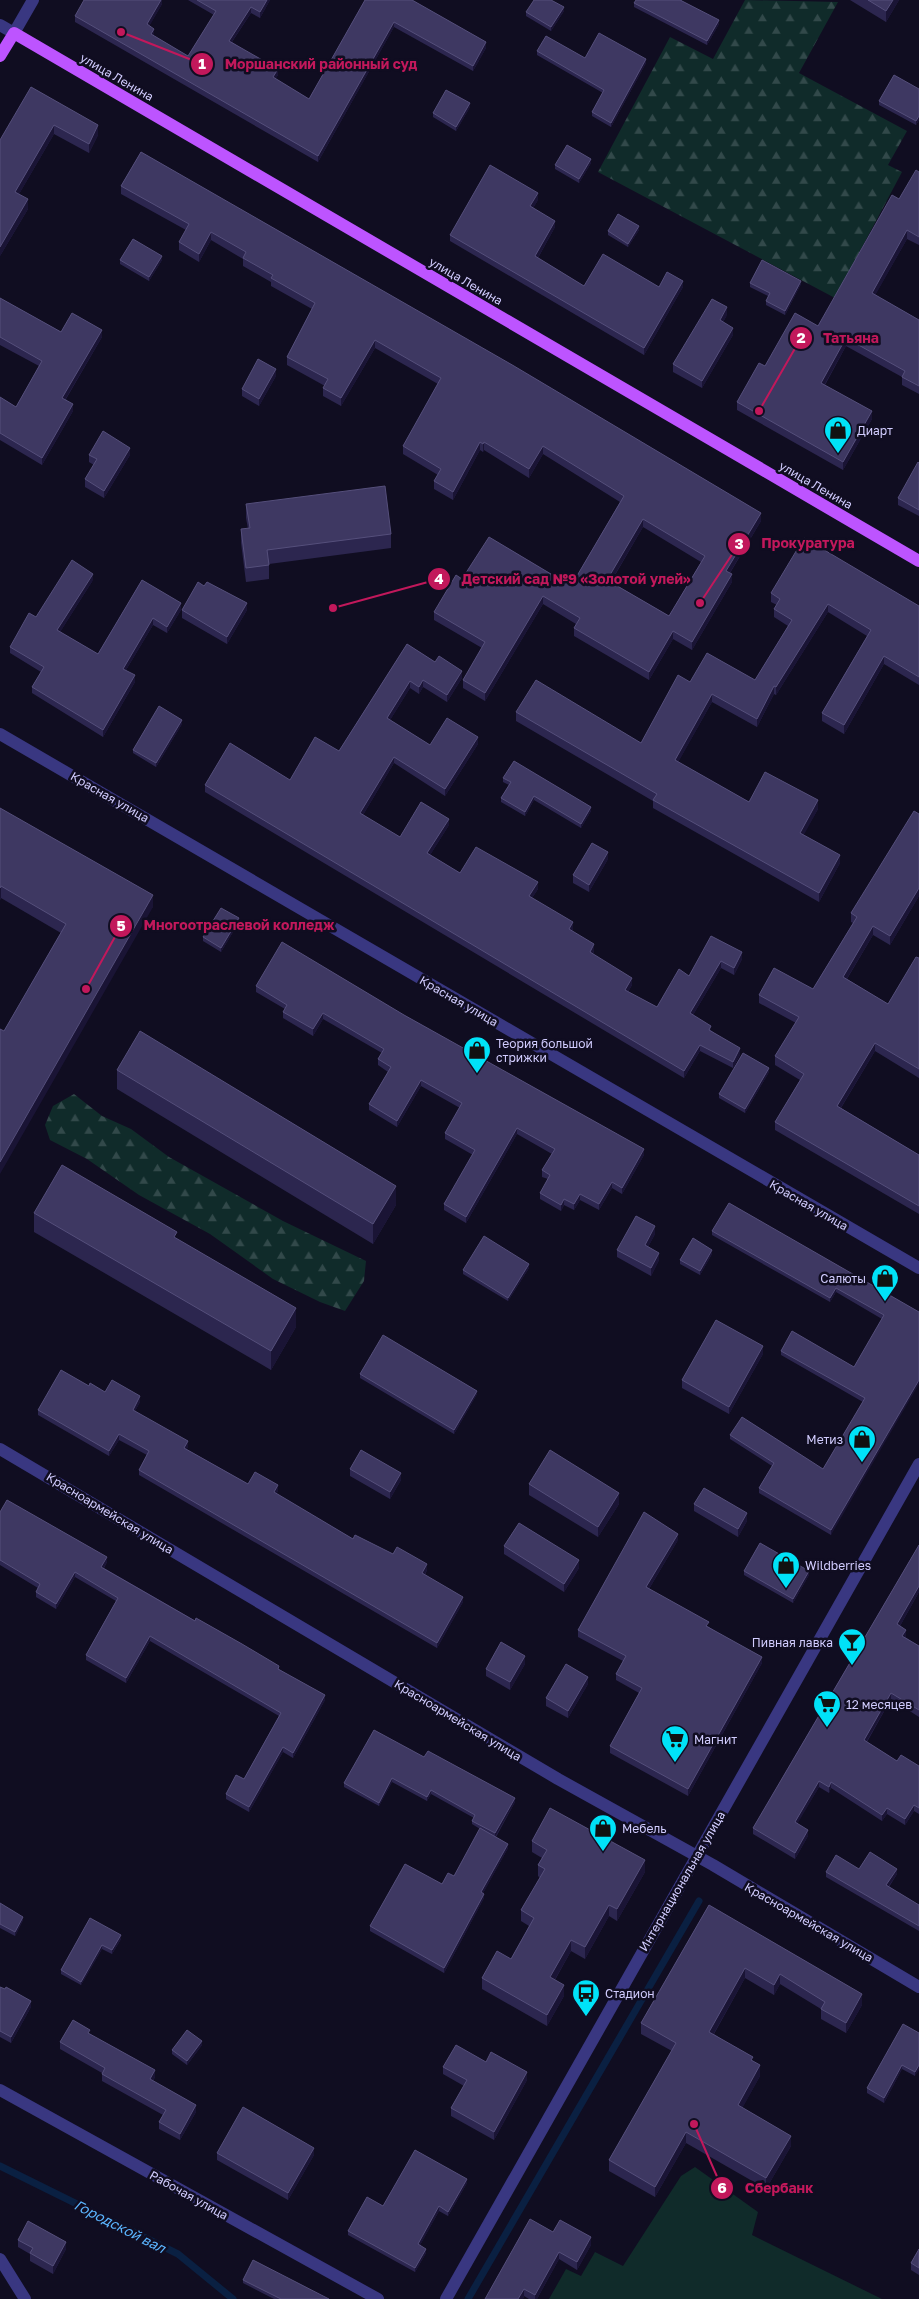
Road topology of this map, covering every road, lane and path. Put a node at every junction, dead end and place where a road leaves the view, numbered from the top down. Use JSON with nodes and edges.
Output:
{"nodes":[{"id":1,"x":33,"y":0,"type":"edge"},
{"id":2,"x":0,"y":25,"type":"edge"},
{"id":3,"x":14,"y":33,"type":"junction"},
{"id":4,"x":0,"y":56,"type":"edge"},
{"id":5,"x":919,"y":560,"type":"edge"},
{"id":6,"x":0,"y":734,"type":"edge"},
{"id":7,"x":919,"y":1268,"type":"edge"},
{"id":8,"x":0,"y":1449,"type":"edge"},
{"id":9,"x":919,"y":1464,"type":"edge"},
{"id":10,"x":696,"y":1856,"type":"junction"},
{"id":11,"x":919,"y":1987,"type":"edge"},
{"id":12,"x":0,"y":2090,"type":"edge"},
{"id":13,"x":0,"y":2259,"type":"edge"},
{"id":14,"x":25,"y":2299,"type":"edge"},
{"id":15,"x":378,"y":2299,"type":"edge"},
{"id":16,"x":446,"y":2299,"type":"edge"}],
"edges":[{"from":1,"to":3,"type":"street"},
{"from":2,"to":3,"type":"street","name":"улица Ленина"},
{"from":3,"to":4,"type":"main road"},
{"from":3,"to":5,"type":"main road","name":"улица Ленина"},
{"from":6,"to":7,"type":"street","name":"Красная улица"},
{"from":8,"to":10,"type":"street","name":"Красноармейская улица"},
{"from":9,"to":10,"type":"street","name":"Интернациональная улица"},
{"from":10,"to":11,"type":"street","name":"Красноармейская улица"},
{"from":10,"to":16,"type":"street","name":"Интернациональная улица"},
{"from":12,"to":15,"type":"street","name":"Рабочая улица"},
{"from":13,"to":14,"type":"street"}]}
